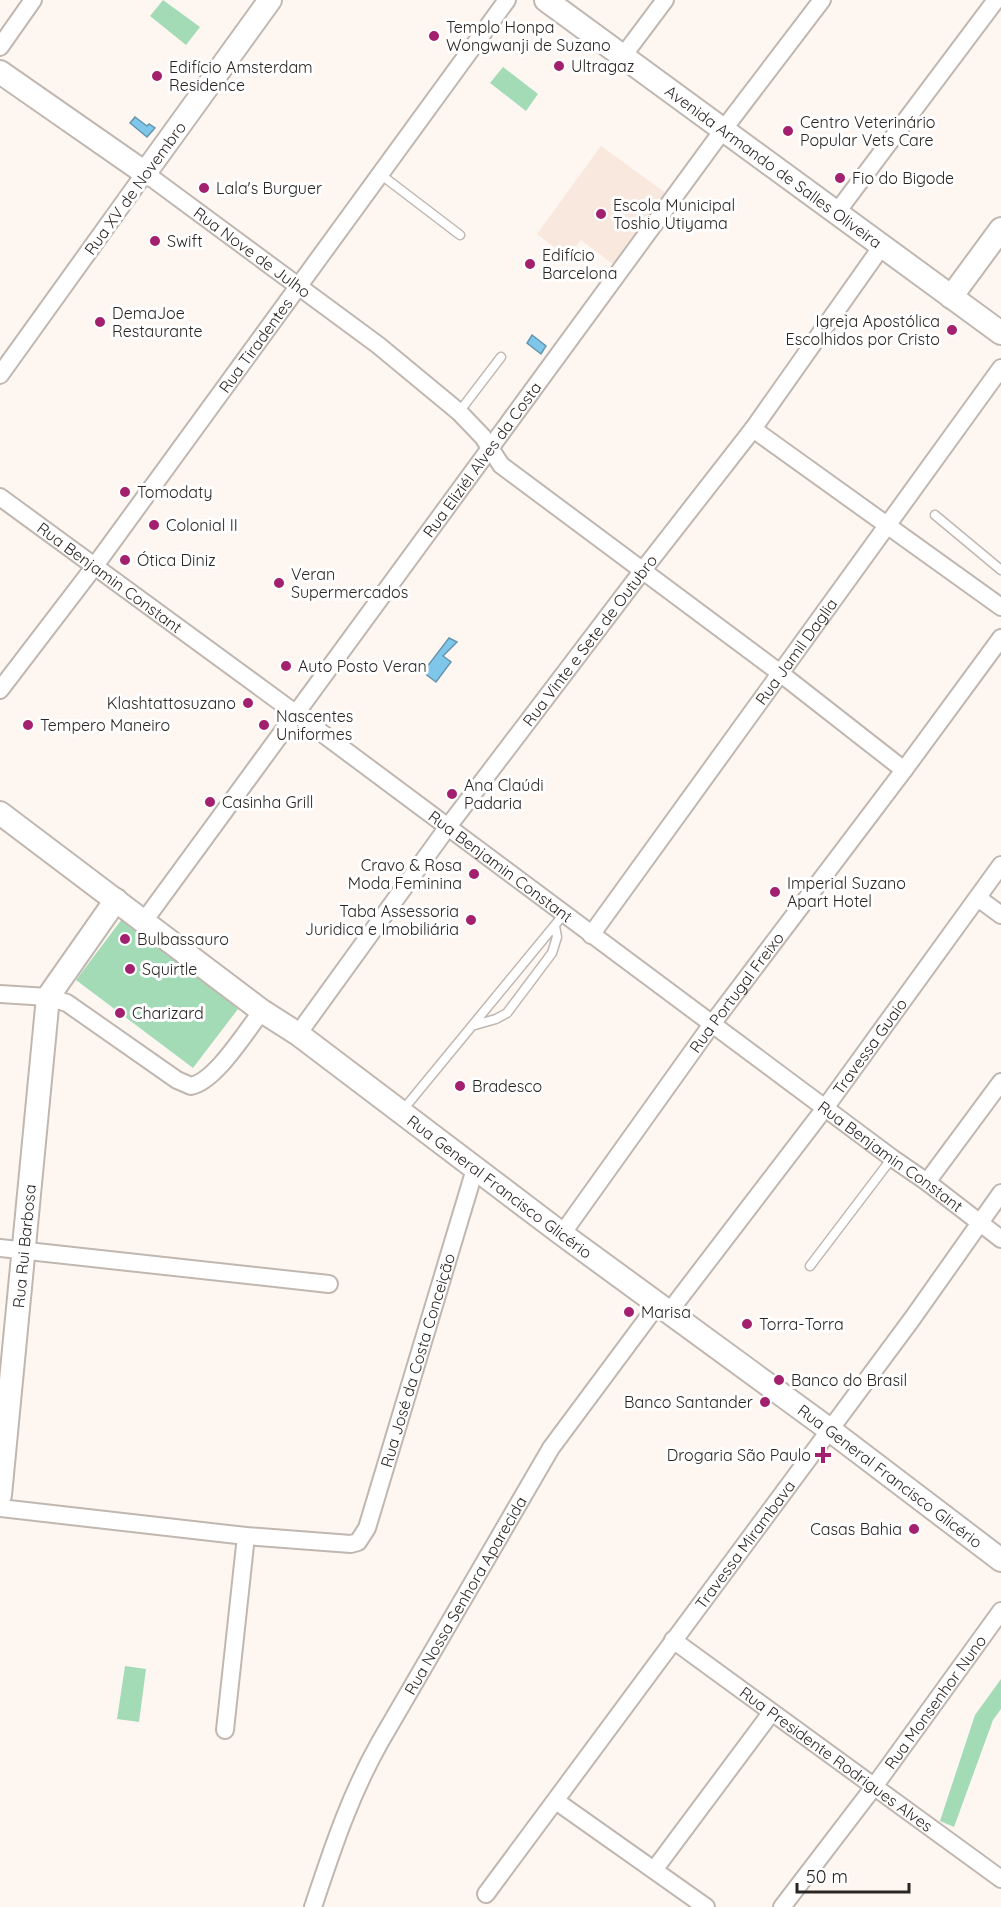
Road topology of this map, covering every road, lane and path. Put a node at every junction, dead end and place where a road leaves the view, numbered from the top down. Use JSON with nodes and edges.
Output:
{"nodes":[{"id":1,"x":33,"y":0,"type":"edge"},
{"id":2,"x":270,"y":0,"type":"edge"},
{"id":3,"x":507,"y":0,"type":"edge"},
{"id":4,"x":546,"y":0,"type":"edge"},
{"id":5,"x":665,"y":0,"type":"edge"},
{"id":6,"x":822,"y":0,"type":"edge"},
{"id":7,"x":995,"y":3,"type":"edge"},
{"id":8,"x":0,"y":46,"type":"edge"},
{"id":9,"x":623,"y":56,"type":"junction"},
{"id":10,"x":0,"y":72,"type":"edge"},
{"id":11,"x":723,"y":130,"type":"junction"},
{"id":12,"x":145,"y":173,"type":"junction"},
{"id":13,"x":379,"y":174,"type":"junction"},
{"id":14,"x":837,"y":212,"type":"junction"},
{"id":15,"x":1001,"y":229,"type":"edge"},
{"id":16,"x":460,"y":235,"type":"dead end"},
{"id":17,"x":882,"y":246,"type":"junction"},
{"id":18,"x":298,"y":285,"type":"junction"},
{"id":19,"x":951,"y":297,"type":"junction"},
{"id":20,"x":1001,"y":333,"type":"edge"},
{"id":21,"x":501,"y":357,"type":"dead end"},
{"id":22,"x":1001,"y":368,"type":"edge"},
{"id":23,"x":0,"y":375,"type":"edge"},
{"id":24,"x":459,"y":412,"type":"junction"},
{"id":25,"x":753,"y":429,"type":"junction"},
{"id":26,"x":490,"y":450,"type":"junction"},
{"id":27,"x":0,"y":497,"type":"edge"},
{"id":28,"x":935,"y":515,"type":"dead end"},
{"id":29,"x":888,"y":525,"type":"junction"},
{"id":30,"x":94,"y":567,"type":"junction"},
{"id":31,"x":643,"y":570,"type":"junction"},
{"id":32,"x":1001,"y":570,"type":"edge"},
{"id":33,"x":1001,"y":607,"type":"edge"},
{"id":34,"x":1001,"y":638,"type":"edge"},
{"id":35,"x":780,"y":674,"type":"junction"},
{"id":36,"x":0,"y":690,"type":"edge"},
{"id":37,"x":295,"y":713,"type":"junction"},
{"id":38,"x":904,"y":770,"type":"junction"},
{"id":39,"x":0,"y":813,"type":"edge"},
{"id":40,"x":447,"y":828,"type":"junction"},
{"id":41,"x":1001,"y":865,"type":"edge"},
{"id":42,"x":978,"y":898,"type":"junction"},
{"id":43,"x":117,"y":900,"type":"junction"},
{"id":44,"x":1001,"y":915,"type":"edge"},
{"id":45,"x":559,"y":920,"type":"junction"},
{"id":46,"x":144,"y":921,"type":"junction"},
{"id":47,"x":591,"y":935,"type":"junction"},
{"id":48,"x":0,"y":994,"type":"edge"},
{"id":49,"x":48,"y":997,"type":"junction"},
{"id":50,"x":262,"y":1011,"type":"junction"},
{"id":51,"x":712,"y":1024,"type":"junction"},
{"id":52,"x":474,"y":1025,"type":"junction"},
{"id":53,"x":298,"y":1034,"type":"junction"},
{"id":54,"x":1001,"y":1082,"type":"edge"},
{"id":55,"x":825,"y":1108,"type":"junction"},
{"id":56,"x":402,"y":1112,"type":"junction"},
{"id":57,"x":892,"y":1158,"type":"junction"},
{"id":58,"x":475,"y":1169,"type":"junction"},
{"id":59,"x":927,"y":1182,"type":"junction"},
{"id":60,"x":1001,"y":1193,"type":"edge"},
{"id":61,"x":979,"y":1223,"type":"junction"},
{"id":62,"x":562,"y":1234,"type":"junction"},
{"id":63,"x":1001,"y":1239,"type":"edge"},
{"id":64,"x":0,"y":1248,"type":"edge"},
{"id":65,"x":24,"y":1251,"type":"junction"},
{"id":66,"x":810,"y":1266,"type":"dead end"},
{"id":67,"x":329,"y":1284,"type":"dead end"},
{"id":68,"x":663,"y":1308,"type":"junction"},
{"id":69,"x":830,"y":1430,"type":"junction"},
{"id":70,"x":0,"y":1495,"type":"edge"},
{"id":71,"x":0,"y":1508,"type":"edge"},
{"id":72,"x":246,"y":1536,"type":"junction"},
{"id":73,"x":1001,"y":1560,"type":"edge"},
{"id":74,"x":1001,"y":1611,"type":"edge"},
{"id":75,"x":673,"y":1640,"type":"junction"},
{"id":76,"x":771,"y":1713,"type":"junction"},
{"id":77,"x":225,"y":1730,"type":"dead end"},
{"id":78,"x":873,"y":1788,"type":"junction"},
{"id":79,"x":556,"y":1801,"type":"junction"},
{"id":80,"x":654,"y":1870,"type":"junction"},
{"id":81,"x":1001,"y":1879,"type":"edge"},
{"id":82,"x":486,"y":1894,"type":"dead end"},
{"id":83,"x":313,"y":1907,"type":"edge"},
{"id":84,"x":706,"y":1907,"type":"edge"},
{"id":85,"x":783,"y":1907,"type":"edge"}],
"edges":[{"from":1,"to":8,"type":"street"},
{"from":2,"to":12,"type":"main road","name":"Rua XV de Novembro"},
{"from":3,"to":13,"type":"street","name":"Rua Tiradentes"},
{"from":4,"to":9,"type":"main road","name":"Avenida Armando de Salles Oliveira"},
{"from":5,"to":9,"type":"street"},
{"from":6,"to":11,"type":"street","name":"Rua Eliziél Alves da Costa"},
{"from":7,"to":14,"type":"street"},
{"from":9,"to":11,"type":"main road","name":"Avenida Armando de Salles Oliveira"},
{"from":10,"to":12,"type":"main road","name":"Rua Nove de Julho"},
{"from":11,"to":14,"type":"main road","name":"Avenida Armando de Salles Oliveira"},
{"from":11,"to":26,"type":"street","name":"Rua Eliziél Alves da Costa"},
{"from":12,"to":18,"type":"street","name":"Rua Nove de Julho"},
{"from":12,"to":23,"type":"street","name":"Rua XV de Novembro"},
{"from":13,"to":16,"type":"lane"},
{"from":13,"to":18,"type":"street","name":"Rua Tiradentes"},
{"from":14,"to":17,"type":"main road","name":"Avenida Armando de Salles Oliveira"},
{"from":15,"to":19,"type":"main road"},
{"from":17,"to":19,"type":"main road","name":"Avenida Armando de Salles Oliveira"},
{"from":17,"to":25,"type":"street","name":"Rua Vinte e Sete de Outubro"},
{"from":18,"to":24,"type":"street","name":"Rua Nove de Julho"},
{"from":18,"to":30,"type":"street","name":"Rua Tiradentes"},
{"from":19,"to":20,"type":"main road","name":"Avenida Armando de Salles Oliveira"},
{"from":21,"to":24,"type":"lane"},
{"from":22,"to":29,"type":"street","name":"Rua Jamil Daglia"},
{"from":24,"to":26,"type":"street","name":"Rua Nove de Julho"},
{"from":25,"to":29,"type":"street"},
{"from":25,"to":31,"type":"street","name":"Rua Vinte e Sete de Outubro"},
{"from":26,"to":31,"type":"street","name":"Rua Nove de Julho"},
{"from":26,"to":37,"type":"street","name":"Rua Eliziél Alves da Costa"},
{"from":27,"to":30,"type":"street","name":"Rua Benjamin Constant"},
{"from":28,"to":32,"type":"lane"},
{"from":29,"to":33,"type":"street"},
{"from":29,"to":35,"type":"street","name":"Rua Jamil Daglia"},
{"from":30,"to":36,"type":"street","name":"Rua Tiradentes"},
{"from":30,"to":37,"type":"street","name":"Rua Benjamin Constant"},
{"from":31,"to":35,"type":"street","name":"Rua Nove de Julho"},
{"from":31,"to":40,"type":"street","name":"Rua Vinte e Sete de Outubro"},
{"from":34,"to":38,"type":"street","name":"Rua Portugal Freixo"},
{"from":35,"to":38,"type":"street","name":"Rua Nove de Julho"},
{"from":35,"to":47,"type":"street","name":"Rua Jamil Daglia"},
{"from":37,"to":40,"type":"street","name":"Rua Benjamin Constant"},
{"from":37,"to":46,"type":"street","name":"Rua Eliziél Alves da Costa"},
{"from":38,"to":51,"type":"street","name":"Rua Portugal Freixo"},
{"from":39,"to":43,"type":"main road","name":"Rua General Francisco Glicério"},
{"from":40,"to":45,"type":"street","name":"Rua Benjamin Constant"},
{"from":40,"to":53,"type":"street","name":"Rua Vinte e Sete de Outubro"},
{"from":41,"to":42,"type":"street","name":"Travessa Guaio"},
{"from":42,"to":44,"type":"street"},
{"from":42,"to":55,"type":"street","name":"Travessa Guaio"},
{"from":43,"to":46,"type":"main road","name":"Rua General Francisco Glicério"},
{"from":43,"to":49,"type":"main road"},
{"from":45,"to":47,"type":"street","name":"Rua Benjamin Constant"},
{"from":45,"to":52,"type":"lane"},
{"from":45,"to":52,"type":"lane"},
{"from":46,"to":50,"type":"main road","name":"Rua General Francisco Glicério"},
{"from":47,"to":51,"type":"street","name":"Rua Benjamin Constant"},
{"from":48,"to":49,"type":"street"},
{"from":49,"to":50,"type":"street"},
{"from":49,"to":65,"type":"main road","name":"Rua Rui Barbosa"},
{"from":50,"to":53,"type":"main road","name":"Rua General Francisco Glicério"},
{"from":51,"to":55,"type":"street","name":"Rua Benjamin Constant"},
{"from":51,"to":62,"type":"street","name":"Rua Portugal Freixo"},
{"from":52,"to":56,"type":"lane"},
{"from":53,"to":56,"type":"main road","name":"Rua General Francisco Glicério"},
{"from":54,"to":59,"type":"street"},
{"from":55,"to":57,"type":"street","name":"Rua Benjamin Constant"},
{"from":55,"to":68,"type":"street","name":"Travessa Guaio"},
{"from":56,"to":58,"type":"main road","name":"Rua General Francisco Glicério"},
{"from":57,"to":59,"type":"street","name":"Rua Benjamin Constant"},
{"from":57,"to":66,"type":"lane"},
{"from":58,"to":62,"type":"main road","name":"Rua General Francisco Glicério"},
{"from":58,"to":72,"type":"street","name":"Rua José da Costa Conceição"},
{"from":59,"to":61,"type":"street","name":"Rua Benjamin Constant"},
{"from":60,"to":61,"type":"street","name":"Travessa Mirambava"},
{"from":61,"to":63,"type":"street","name":"Rua Benjamin Constant"},
{"from":61,"to":69,"type":"street","name":"Travessa Mirambava"},
{"from":62,"to":68,"type":"main road","name":"Rua General Francisco Glicério"},
{"from":64,"to":65,"type":"street"},
{"from":65,"to":67,"type":"street"},
{"from":65,"to":70,"type":"main road","name":"Rua Rui Barbosa"},
{"from":68,"to":69,"type":"main road","name":"Rua General Francisco Glicério"},
{"from":68,"to":83,"type":"street","name":"Rua Nossa Senhora Aparecida"},
{"from":69,"to":73,"type":"main road","name":"Rua General Francisco Glicério"},
{"from":69,"to":75,"type":"street","name":"Travessa Mirambava"},
{"from":71,"to":72,"type":"street"},
{"from":72,"to":77,"type":"street"},
{"from":74,"to":78,"type":"street","name":"Rua Monsenhor Nuno"},
{"from":75,"to":76,"type":"street","name":"Rua Presidente Rodrigues Alves"},
{"from":75,"to":79,"type":"street","name":"Travessa Mirambava"},
{"from":76,"to":78,"type":"street","name":"Rua Presidente Rodrigues Alves"},
{"from":76,"to":80,"type":"street"},
{"from":78,"to":81,"type":"street","name":"Rua Presidente Rodrigues Alves"},
{"from":78,"to":85,"type":"street","name":"Rua Monsenhor Nuno"},
{"from":79,"to":80,"type":"street"},
{"from":79,"to":82,"type":"street","name":"Travessa Mirambava"},
{"from":80,"to":84,"type":"street"}]}
